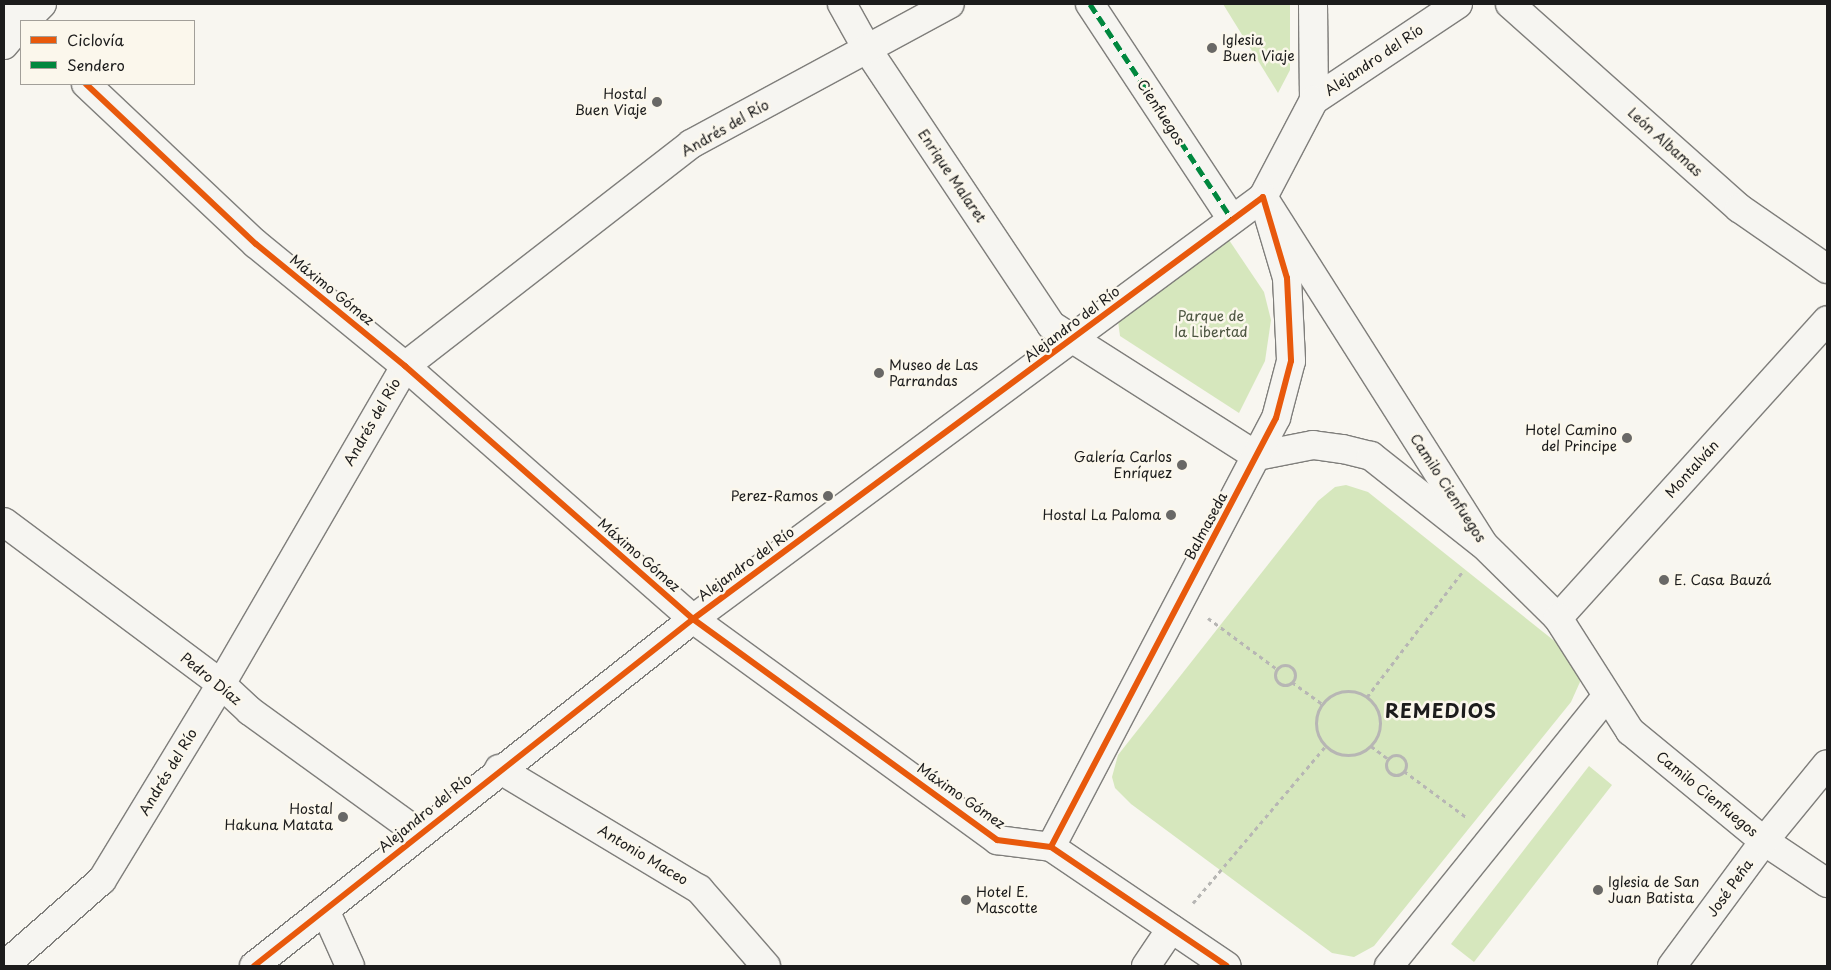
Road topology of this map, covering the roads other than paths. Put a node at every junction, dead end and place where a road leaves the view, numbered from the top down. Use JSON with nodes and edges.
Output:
{"nodes":[{"id":1,"x":4,"y":4,"type":"edge"},
{"id":2,"x":42,"y":4,"type":"edge"},
{"id":3,"x":842,"y":4,"type":"edge"},
{"id":4,"x":950,"y":4,"type":"edge"},
{"id":5,"x":1090,"y":4,"type":"edge"},
{"id":6,"x":1313,"y":4,"type":"edge"},
{"id":7,"x":1458,"y":4,"type":"edge"},
{"id":8,"x":1510,"y":4,"type":"edge"},
{"id":9,"x":26,"y":20,"type":"edge"},
{"id":10,"x":20,"y":23,"type":"edge"},
{"id":11,"x":20,"y":25,"type":"edge"},
{"id":12,"x":4,"y":45,"type":"edge"},
{"id":13,"x":867,"y":49,"type":"junction"},
{"id":14,"x":87,"y":85,"type":"edge"},
{"id":15,"x":1314,"y":100,"type":"junction"},
{"id":16,"x":1263,"y":197,"type":"junction"},
{"id":17,"x":1232,"y":220,"type":"junction"},
{"id":18,"x":1827,"y":270,"type":"edge"},
{"id":19,"x":1827,"y":320,"type":"edge"},
{"id":20,"x":1073,"y":339,"type":"junction"},
{"id":21,"x":405,"y":366,"type":"junction"},
{"id":22,"x":1257,"y":456,"type":"junction"},
{"id":23,"x":4,"y":522,"type":"edge"},
{"id":24,"x":1483,"y":544,"type":"junction"},
{"id":25,"x":1558,"y":618,"type":"junction"},
{"id":26,"x":693,"y":619,"type":"junction"},
{"id":27,"x":221,"y":684,"type":"junction"},
{"id":28,"x":1606,"y":697,"type":"junction"},
{"id":29,"x":1827,"y":764,"type":"edge"},
{"id":30,"x":499,"y":770,"type":"junction"},
{"id":31,"x":420,"y":834,"type":"junction"},
{"id":32,"x":1764,"y":841,"type":"junction"},
{"id":33,"x":1051,"y":847,"type":"junction"},
{"id":34,"x":1827,"y":883,"type":"edge"},
{"id":35,"x":325,"y":910,"type":"junction"},
{"id":36,"x":1172,"y":929,"type":"junction"},
{"id":37,"x":4,"y":966,"type":"edge"},
{"id":38,"x":254,"y":966,"type":"edge"},
{"id":39,"x":350,"y":966,"type":"edge"},
{"id":40,"x":766,"y":966,"type":"edge"},
{"id":41,"x":1146,"y":966,"type":"edge"},
{"id":42,"x":1227,"y":966,"type":"edge"},
{"id":43,"x":1389,"y":966,"type":"edge"},
{"id":44,"x":1672,"y":966,"type":"edge"}],
"edges":[{"from":1,"to":10,"type":"street"},
{"from":2,"to":9,"type":"street"},
{"from":3,"to":13,"type":"street","name":"Enrique Malaret"},
{"from":4,"to":13,"type":"street","name":"Andrés del Río"},
{"from":5,"to":17,"type":"street","name":"Cienfuegos"},
{"from":6,"to":15,"type":"street"},
{"from":7,"to":15,"type":"street","name":"Alejandro del Río"},
{"from":8,"to":18,"type":"street","name":"León Albamas"},
{"from":11,"to":12,"type":"street"},
{"from":13,"to":20,"type":"street","name":"Enrique Malaret"},
{"from":13,"to":21,"type":"street","name":"Andrés del Río"},
{"from":14,"to":21,"type":"street","name":"Máximo Gómez"},
{"from":15,"to":16,"type":"street","name":"Alejandro del Río"},
{"from":16,"to":17,"type":"street","name":"Alejandro del Río"},
{"from":16,"to":22,"type":"street","name":"Balmaseda"},
{"from":16,"to":24,"type":"street","name":"Camilo Cienfuegos"},
{"from":17,"to":20,"type":"street","name":"Alejandro del Río"},
{"from":19,"to":25,"type":"street","name":"Montalván"},
{"from":20,"to":22,"type":"street","name":"Enrique Malaret"},
{"from":20,"to":26,"type":"street","name":"Alejandro del Río"},
{"from":21,"to":26,"type":"street","name":"Máximo Gómez"},
{"from":21,"to":27,"type":"street","name":"Andrés del Río"},
{"from":22,"to":24,"type":"street"},
{"from":22,"to":33,"type":"street","name":"Balmaseda"},
{"from":23,"to":27,"type":"street","name":"Pedro Díaz"},
{"from":24,"to":25,"type":"street","name":"Camilo Cienfuegos"},
{"from":25,"to":28,"type":"street","name":"Camilo Cienfuegos"},
{"from":26,"to":30,"type":"street","name":"Alejandro del Río"},
{"from":26,"to":33,"type":"street","name":"Máximo Gómez"},
{"from":27,"to":31,"type":"street","name":"Pedro Díaz"},
{"from":27,"to":37,"type":"street","name":"Andrés del Río"},
{"from":28,"to":32,"type":"street","name":"Camilo Cienfuegos"},
{"from":28,"to":43,"type":"street"},
{"from":29,"to":32,"type":"street","name":"José Peña"},
{"from":30,"to":31,"type":"street","name":"Alejandro del Río"},
{"from":30,"to":40,"type":"street","name":"Antonio Maceo"},
{"from":31,"to":35,"type":"street","name":"Alejandro del Río"},
{"from":32,"to":34,"type":"street","name":"Camilo Cienfuegos"},
{"from":32,"to":44,"type":"street","name":"José Peña"},
{"from":33,"to":36,"type":"street","name":"Máximo Gómez"},
{"from":35,"to":38,"type":"street","name":"Alejandro del Río"},
{"from":35,"to":39,"type":"street"},
{"from":36,"to":41,"type":"street"},
{"from":36,"to":42,"type":"street","name":"Máximo Gómez"}]}
